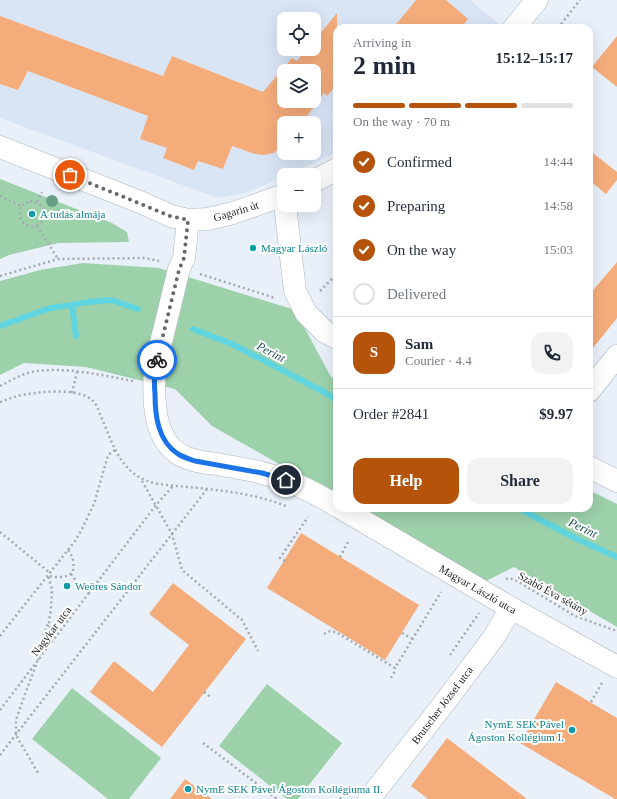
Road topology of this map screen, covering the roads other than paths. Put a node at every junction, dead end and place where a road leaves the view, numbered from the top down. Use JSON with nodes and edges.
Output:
{"nodes":[{"id":1,"x":536,"y":0,"type":"edge"},
{"id":2,"x":517,"y":24,"type":"edge"},
{"id":3,"x":0,"y":147,"type":"edge"},
{"id":4,"x":333,"y":171,"type":"edge"},
{"id":5,"x":321,"y":177,"type":"edge"},
{"id":6,"x":277,"y":201,"type":"edge"},
{"id":7,"x":286,"y":212,"type":"edge"},
{"id":8,"x":188,"y":220,"type":"junction"},
{"id":9,"x":333,"y":336,"type":"edge"},
{"id":10,"x":617,"y":356,"type":"edge"},
{"id":11,"x":593,"y":386,"type":"edge"},
{"id":12,"x":593,"y":469,"type":"edge"},
{"id":13,"x":617,"y":481,"type":"edge"},
{"id":14,"x":333,"y":504,"type":"edge"},
{"id":15,"x":348,"y":512,"type":"edge"},
{"id":16,"x":511,"y":608,"type":"junction"},
{"id":17,"x":610,"y":673,"type":"edge"},
{"id":18,"x":369,"y":799,"type":"edge"}],
"edges":[{"from":1,"to":2,"type":"street"},
{"from":3,"to":8,"type":"street","name":"Gagarin út"},
{"from":4,"to":5,"type":"street"},
{"from":6,"to":8,"type":"street","name":"Gagarin út"},
{"from":7,"to":9,"type":"street"},
{"from":8,"to":14,"type":"street"},
{"from":10,"to":11,"type":"street"},
{"from":12,"to":13,"type":"street"},
{"from":15,"to":16,"type":"street","name":"Magyar László utca"},
{"from":16,"to":17,"type":"street","name":"Magyar László utca"},
{"from":16,"to":18,"type":"street","name":"Brutscher József utca"}]}
